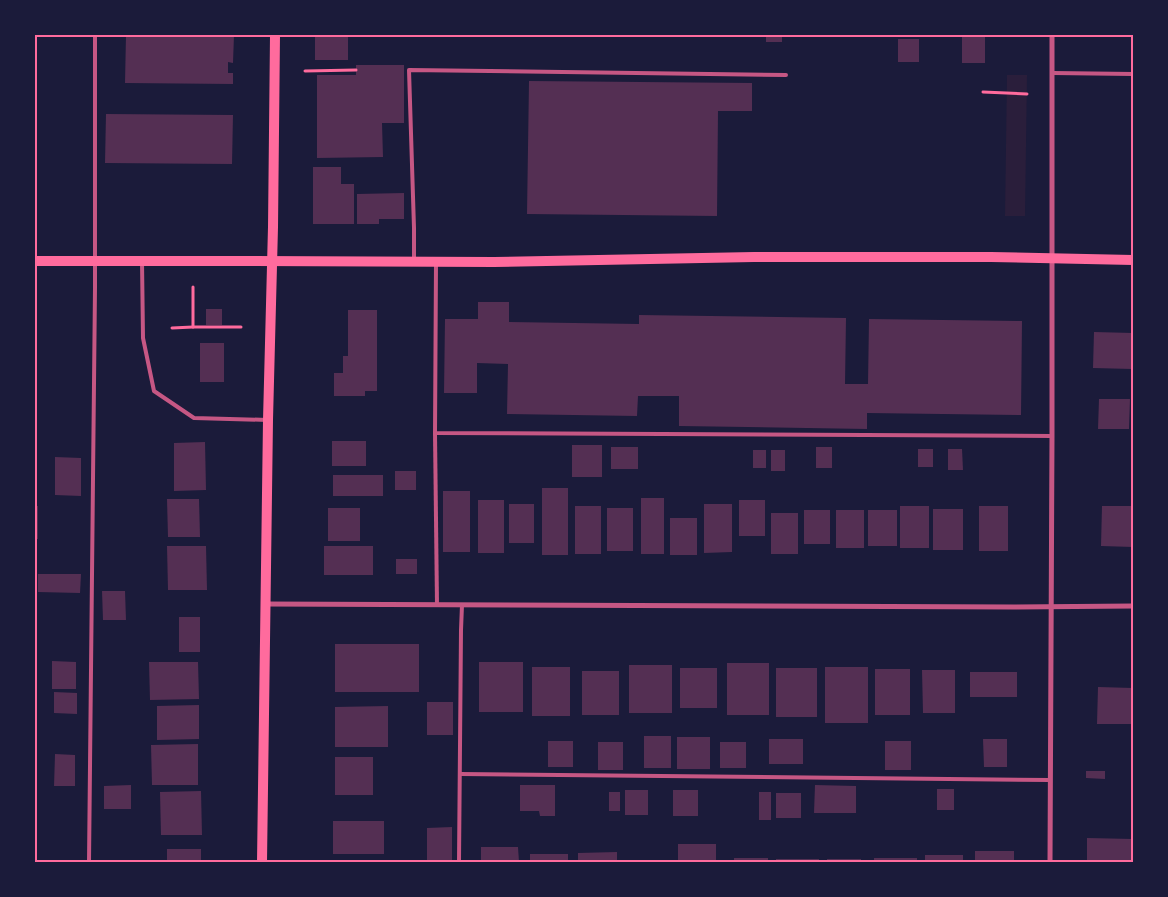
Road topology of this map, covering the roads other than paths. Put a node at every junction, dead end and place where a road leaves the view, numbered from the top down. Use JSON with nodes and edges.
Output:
{"nodes":[{"id":1,"x":95,"y":35,"type":"edge"},
{"id":2,"x":276,"y":35,"type":"edge"},
{"id":3,"x":1052,"y":35,"type":"edge"},
{"id":4,"x":1053,"y":73,"type":"junction"},
{"id":5,"x":1133,"y":74,"type":"edge"},
{"id":6,"x":786,"y":75,"type":"dead end"},
{"id":7,"x":1053,"y":258,"type":"junction"},
{"id":8,"x":1133,"y":260,"type":"edge"},
{"id":9,"x":35,"y":261,"type":"edge"},
{"id":10,"x":95,"y":261,"type":"junction"},
{"id":11,"x":142,"y":261,"type":"junction"},
{"id":12,"x":272,"y":261,"type":"junction"},
{"id":13,"x":414,"y":262,"type":"junction"},
{"id":14,"x":436,"y":262,"type":"junction"},
{"id":15,"x":268,"y":420,"type":"junction"},
{"id":16,"x":435,"y":434,"type":"junction"},
{"id":17,"x":1052,"y":436,"type":"junction"},
{"id":18,"x":265,"y":604,"type":"junction"},
{"id":19,"x":437,"y":606,"type":"junction"},
{"id":20,"x":462,"y":606,"type":"junction"},
{"id":21,"x":1051,"y":606,"type":"junction"},
{"id":22,"x":1133,"y":606,"type":"edge"},
{"id":23,"x":460,"y":774,"type":"junction"},
{"id":24,"x":1050,"y":780,"type":"junction"},
{"id":25,"x":89,"y":862,"type":"edge"},
{"id":26,"x":262,"y":862,"type":"edge"},
{"id":27,"x":459,"y":862,"type":"edge"},
{"id":28,"x":1050,"y":862,"type":"edge"}],
"edges":[{"from":1,"to":10,"type":"lane"},
{"from":2,"to":12,"type":"main road"},
{"from":3,"to":4,"type":"street"},
{"from":4,"to":5,"type":"lane"},
{"from":4,"to":7,"type":"street"},
{"from":6,"to":13,"type":"lane"},
{"from":7,"to":8,"type":"main road"},
{"from":7,"to":14,"type":"main road"},
{"from":7,"to":17,"type":"street"},
{"from":9,"to":10,"type":"main road"},
{"from":10,"to":11,"type":"main road"},
{"from":10,"to":25,"type":"lane"},
{"from":11,"to":12,"type":"main road"},
{"from":11,"to":15,"type":"lane"},
{"from":12,"to":13,"type":"main road"},
{"from":12,"to":15,"type":"main road"},
{"from":13,"to":14,"type":"main road"},
{"from":14,"to":16,"type":"lane"},
{"from":15,"to":18,"type":"main road"},
{"from":16,"to":17,"type":"lane"},
{"from":16,"to":19,"type":"lane"},
{"from":17,"to":21,"type":"street"},
{"from":18,"to":19,"type":"street"},
{"from":18,"to":26,"type":"main road"},
{"from":19,"to":20,"type":"street"},
{"from":20,"to":21,"type":"street"},
{"from":20,"to":23,"type":"lane"},
{"from":21,"to":22,"type":"street"},
{"from":21,"to":24,"type":"street"},
{"from":23,"to":24,"type":"lane"},
{"from":23,"to":27,"type":"lane"},
{"from":24,"to":28,"type":"street"}]}
